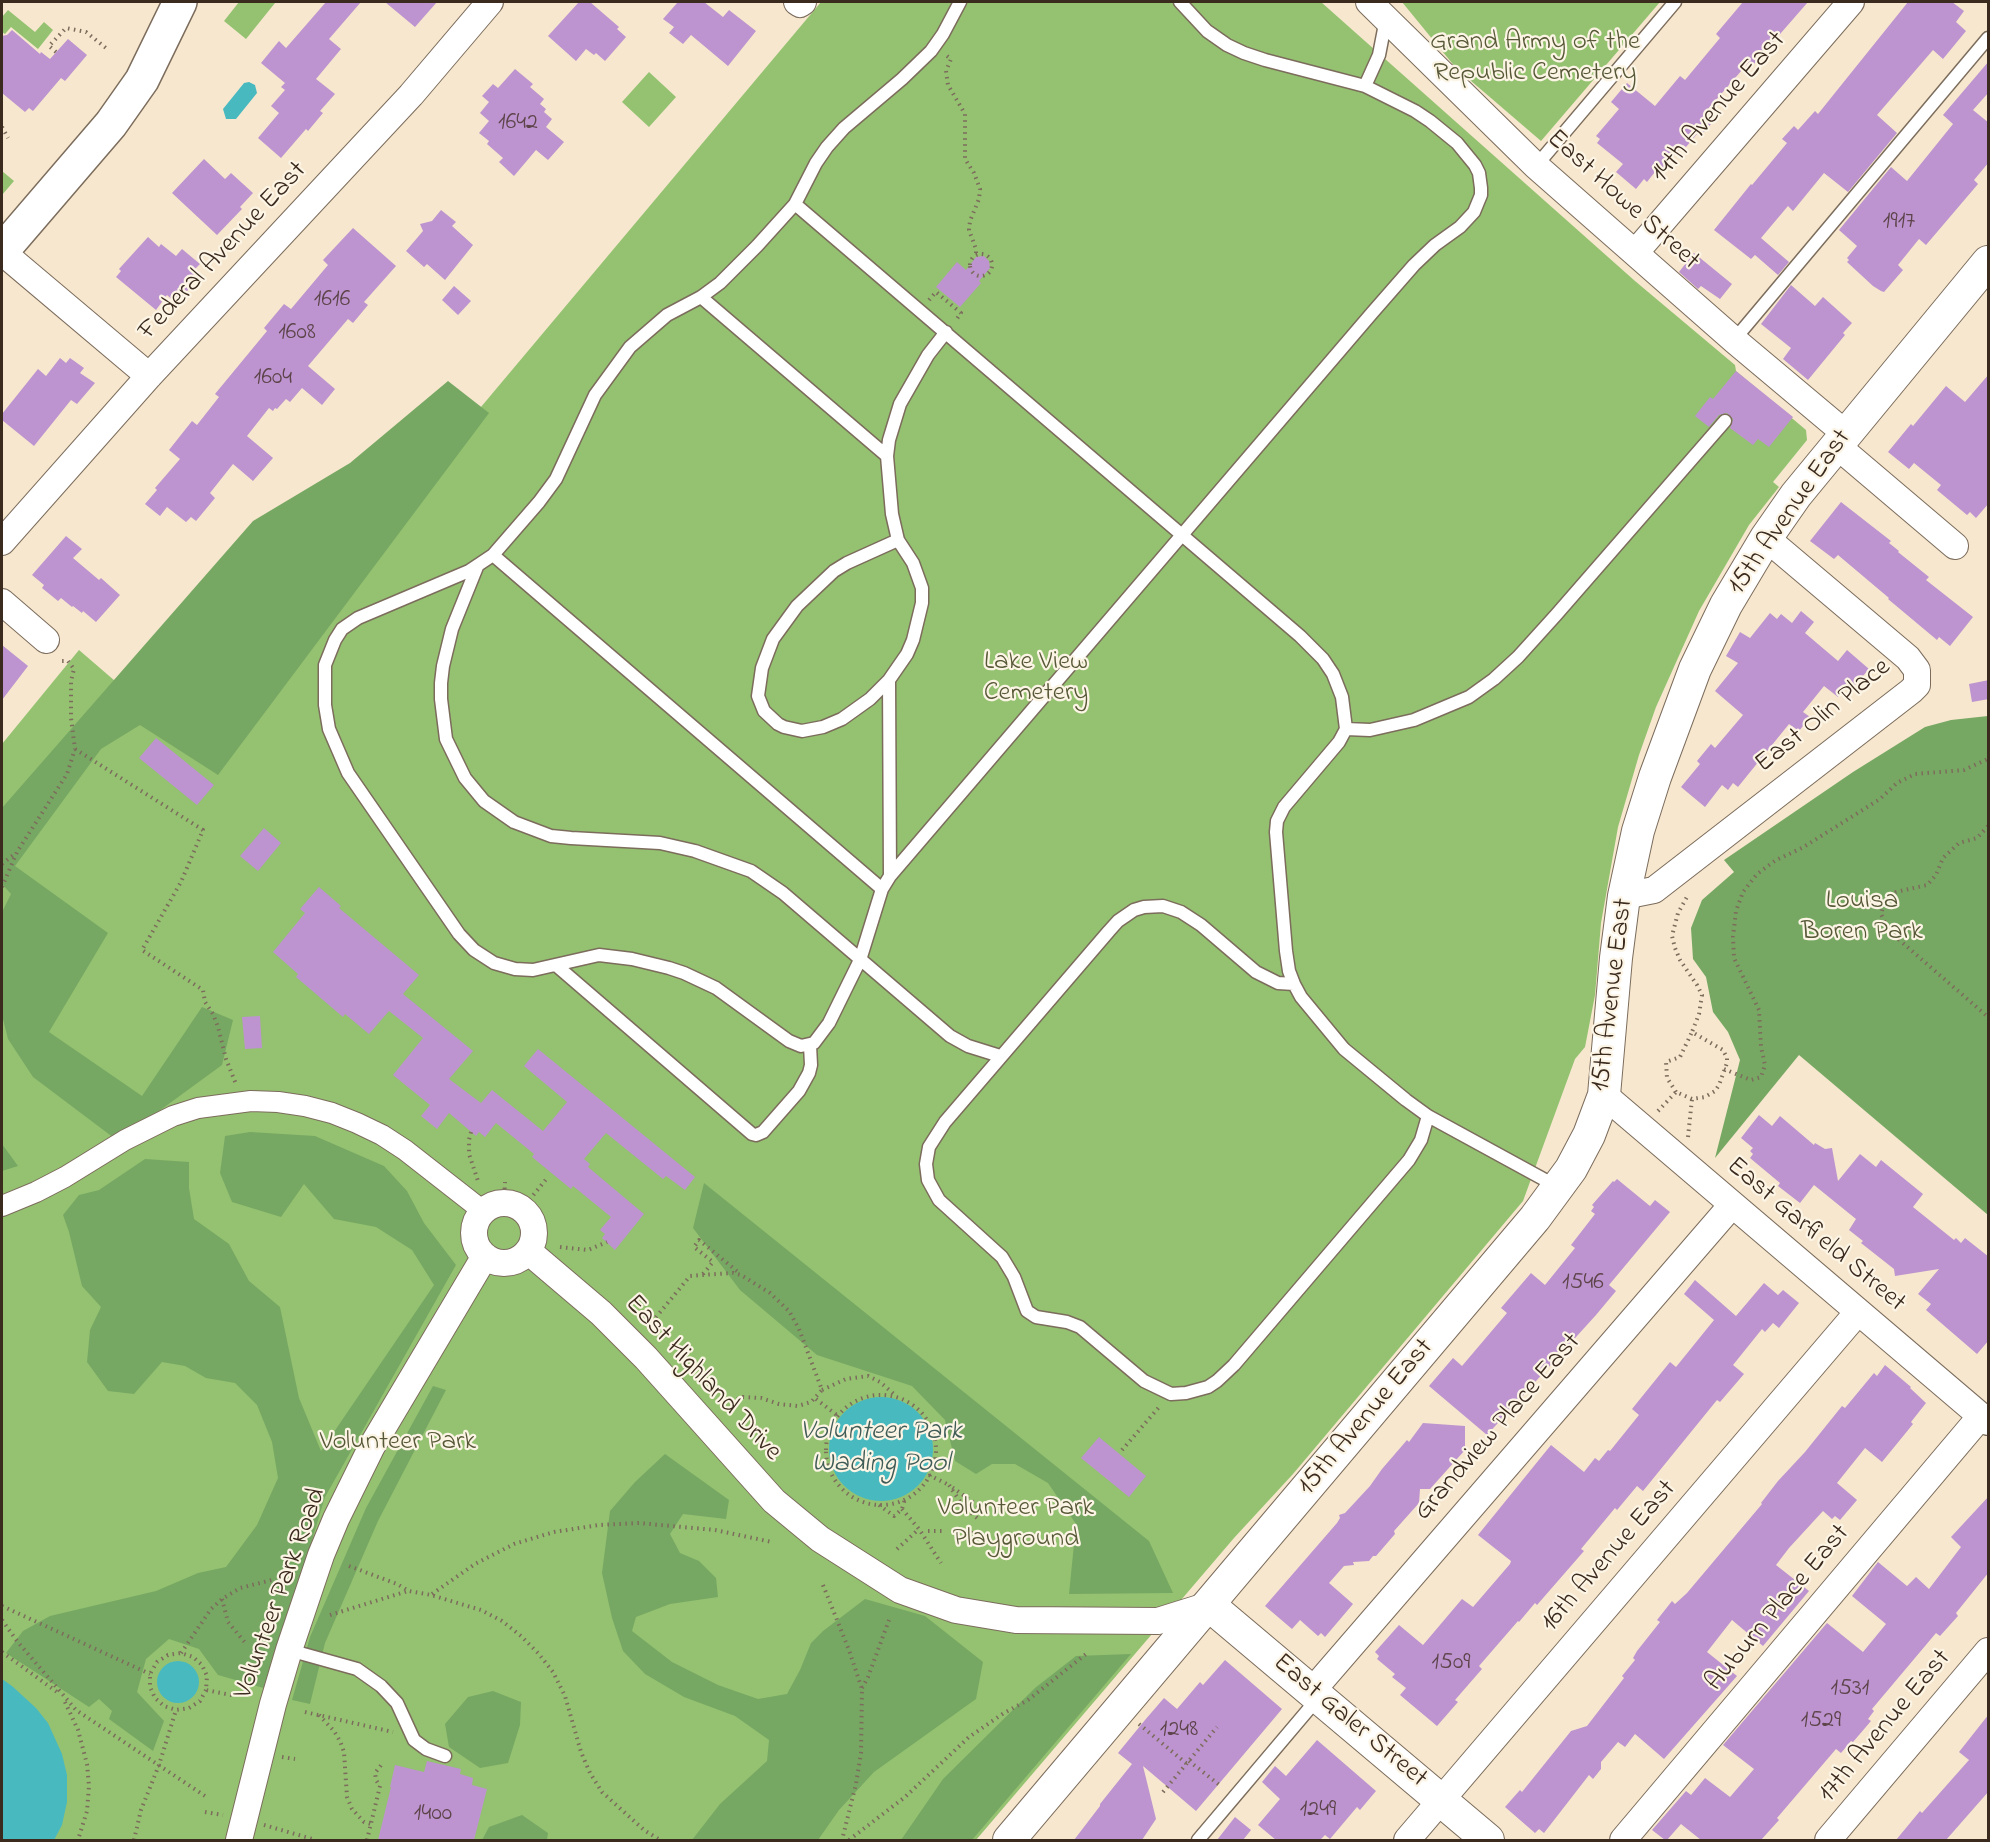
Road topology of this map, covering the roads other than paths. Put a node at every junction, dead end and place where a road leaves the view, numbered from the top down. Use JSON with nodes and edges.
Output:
{"nodes":[{"id":1,"x":180,"y":2,"type":"edge"},
{"id":2,"x":490,"y":2,"type":"edge"},
{"id":3,"x":960,"y":2,"type":"edge"},
{"id":4,"x":1180,"y":2,"type":"edge"},
{"id":5,"x":1675,"y":2,"type":"edge"},
{"id":6,"x":1851,"y":2,"type":"edge"},
{"id":7,"x":1377,"y":10,"type":"edge"},
{"id":8,"x":1989,"y":38,"type":"edge"},
{"id":9,"x":1365,"y":86,"type":"junction"},
{"id":10,"x":1536,"y":166,"type":"junction"},
{"id":11,"x":795,"y":204,"type":"junction"},
{"id":12,"x":2,"y":251,"type":"edge"},
{"id":13,"x":1635,"y":253,"type":"junction"},
{"id":14,"x":1989,"y":262,"type":"edge"},
{"id":15,"x":701,"y":297,"type":"junction"},
{"id":16,"x":946,"y":332,"type":"junction"},
{"id":17,"x":1734,"y":339,"type":"junction"},
{"id":18,"x":149,"y":376,"type":"junction"},
{"id":19,"x":1725,"y":421,"type":"dead end"},
{"id":20,"x":1841,"y":440,"type":"junction"},
{"id":21,"x":887,"y":456,"type":"junction"},
{"id":22,"x":1182,"y":535,"type":"junction"},
{"id":23,"x":1766,"y":538,"type":"junction"},
{"id":24,"x":898,"y":540,"type":"junction"},
{"id":25,"x":2,"y":542,"type":"edge"},
{"id":26,"x":1954,"y":546,"type":"dead end"},
{"id":27,"x":493,"y":555,"type":"junction"},
{"id":28,"x":477,"y":567,"type":"junction"},
{"id":29,"x":2,"y":602,"type":"edge"},
{"id":30,"x":46,"y":640,"type":"dead end"},
{"id":31,"x":888,"y":680,"type":"junction"},
{"id":32,"x":1346,"y":729,"type":"junction"},
{"id":33,"x":890,"y":876,"type":"junction"},
{"id":34,"x":882,"y":889,"type":"junction"},
{"id":35,"x":1624,"y":896,"type":"junction"},
{"id":36,"x":860,"y":960,"type":"junction"},
{"id":37,"x":557,"y":966,"type":"junction"},
{"id":38,"x":1294,"y":984,"type":"junction"},
{"id":39,"x":810,"y":1046,"type":"junction"},
{"id":40,"x":1000,"y":1056,"type":"junction"},
{"id":41,"x":1604,"y":1095,"type":"junction"},
{"id":42,"x":1428,"y":1116,"type":"junction"},
{"id":43,"x":1559,"y":1187,"type":"junction"},
{"id":44,"x":1732,"y":1205,"type":"junction"},
{"id":45,"x":2,"y":1206,"type":"edge"},
{"id":46,"x":503,"y":1207,"type":"junction"},
{"id":47,"x":528,"y":1251,"type":"junction"},
{"id":48,"x":485,"y":1257,"type":"junction"},
{"id":49,"x":1858,"y":1312,"type":"junction"},
{"id":50,"x":1985,"y":1419,"type":"edge"},
{"id":51,"x":1209,"y":1605,"type":"junction"},
{"id":52,"x":289,"y":1650,"type":"junction"},
{"id":53,"x":1989,"y":1652,"type":"edge"},
{"id":54,"x":1315,"y":1694,"type":"junction"},
{"id":55,"x":445,"y":1756,"type":"dead end"},
{"id":56,"x":1441,"y":1800,"type":"junction"},
{"id":57,"x":239,"y":1840,"type":"edge"},
{"id":58,"x":1009,"y":1840,"type":"edge"},
{"id":59,"x":1198,"y":1840,"type":"edge"},
{"id":60,"x":1407,"y":1840,"type":"edge"},
{"id":61,"x":1488,"y":1840,"type":"edge"},
{"id":62,"x":1623,"y":1840,"type":"edge"},
{"id":63,"x":1828,"y":1840,"type":"edge"}],
"edges":[{"from":1,"to":12,"type":"main road"},
{"from":2,"to":18,"type":"street","name":"Federal Avenue East"},
{"from":3,"to":11,"type":"lane"},
{"from":4,"to":9,"type":"lane"},
{"from":5,"to":10,"type":"lane"},
{"from":6,"to":13,"type":"street","name":"14th Avenue East"},
{"from":7,"to":9,"type":"lane"},
{"from":7,"to":10,"type":"street","name":"East Howe Street"},
{"from":8,"to":17,"type":"lane"},
{"from":9,"to":22,"type":"lane"},
{"from":10,"to":13,"type":"street","name":"East Howe Street"},
{"from":11,"to":15,"type":"lane"},
{"from":11,"to":16,"type":"lane"},
{"from":12,"to":18,"type":"street"},
{"from":13,"to":17,"type":"street","name":"East Howe Street"},
{"from":14,"to":20,"type":"street","name":"15th Avenue East"},
{"from":15,"to":21,"type":"lane"},
{"from":15,"to":27,"type":"lane"},
{"from":16,"to":21,"type":"lane"},
{"from":16,"to":22,"type":"lane"},
{"from":17,"to":20,"type":"street","name":"East Howe Street"},
{"from":18,"to":25,"type":"street","name":"Federal Avenue East"},
{"from":19,"to":32,"type":"lane"},
{"from":20,"to":23,"type":"street","name":"15th Avenue East"},
{"from":20,"to":26,"type":"street","name":"East Howe Street"},
{"from":21,"to":24,"type":"lane"},
{"from":22,"to":32,"type":"lane"},
{"from":22,"to":33,"type":"lane"},
{"from":23,"to":35,"type":"street","name":"15th Avenue East"},
{"from":23,"to":35,"type":"street","name":"East Olin Place"},
{"from":24,"to":31,"type":"lane"},
{"from":24,"to":31,"type":"lane"},
{"from":27,"to":28,"type":"lane"},
{"from":27,"to":34,"type":"lane"},
{"from":28,"to":36,"type":"lane"},
{"from":28,"to":37,"type":"lane"},
{"from":29,"to":30,"type":"street"},
{"from":31,"to":33,"type":"lane"},
{"from":32,"to":38,"type":"lane"},
{"from":33,"to":34,"type":"lane"},
{"from":34,"to":36,"type":"lane"},
{"from":35,"to":41,"type":"street","name":"15th Avenue East"},
{"from":36,"to":39,"type":"lane"},
{"from":36,"to":40,"type":"lane"},
{"from":37,"to":39,"type":"lane"},
{"from":37,"to":39,"type":"lane"},
{"from":38,"to":40,"type":"lane"},
{"from":38,"to":42,"type":"lane"},
{"from":40,"to":42,"type":"lane"},
{"from":41,"to":43,"type":"street","name":"15th Avenue East"},
{"from":41,"to":44,"type":"street","name":"East Garfield Street"},
{"from":42,"to":43,"type":"lane"},
{"from":43,"to":51,"type":"street","name":"15th Avenue East"},
{"from":44,"to":49,"type":"street","name":"East Garfield Street"},
{"from":44,"to":54,"type":"street","name":"Grandview Place East"},
{"from":45,"to":46,"type":"street"},
{"from":46,"to":47,"type":"street"},
{"from":46,"to":48,"type":"street"},
{"from":47,"to":48,"type":"street"},
{"from":47,"to":51,"type":"street","name":"East Highland Drive"},
{"from":48,"to":52,"type":"street","name":"Volunteer Park Road"},
{"from":49,"to":50,"type":"street","name":"East Garfield Street"},
{"from":49,"to":56,"type":"street","name":"16th Avenue East"},
{"from":50,"to":62,"type":"street","name":"Auburn Place East"},
{"from":51,"to":54,"type":"street","name":"East Galer Street"},
{"from":51,"to":58,"type":"street","name":"15th Avenue East"},
{"from":52,"to":55,"type":"lane"},
{"from":52,"to":57,"type":"street","name":"Volunteer Park Road"},
{"from":53,"to":63,"type":"street","name":"17th Avenue East"},
{"from":54,"to":56,"type":"street","name":"East Galer Street"},
{"from":54,"to":59,"type":"lane"},
{"from":56,"to":60,"type":"street","name":"16th Avenue East"},
{"from":56,"to":61,"type":"street","name":"East Galer Street"}]}
